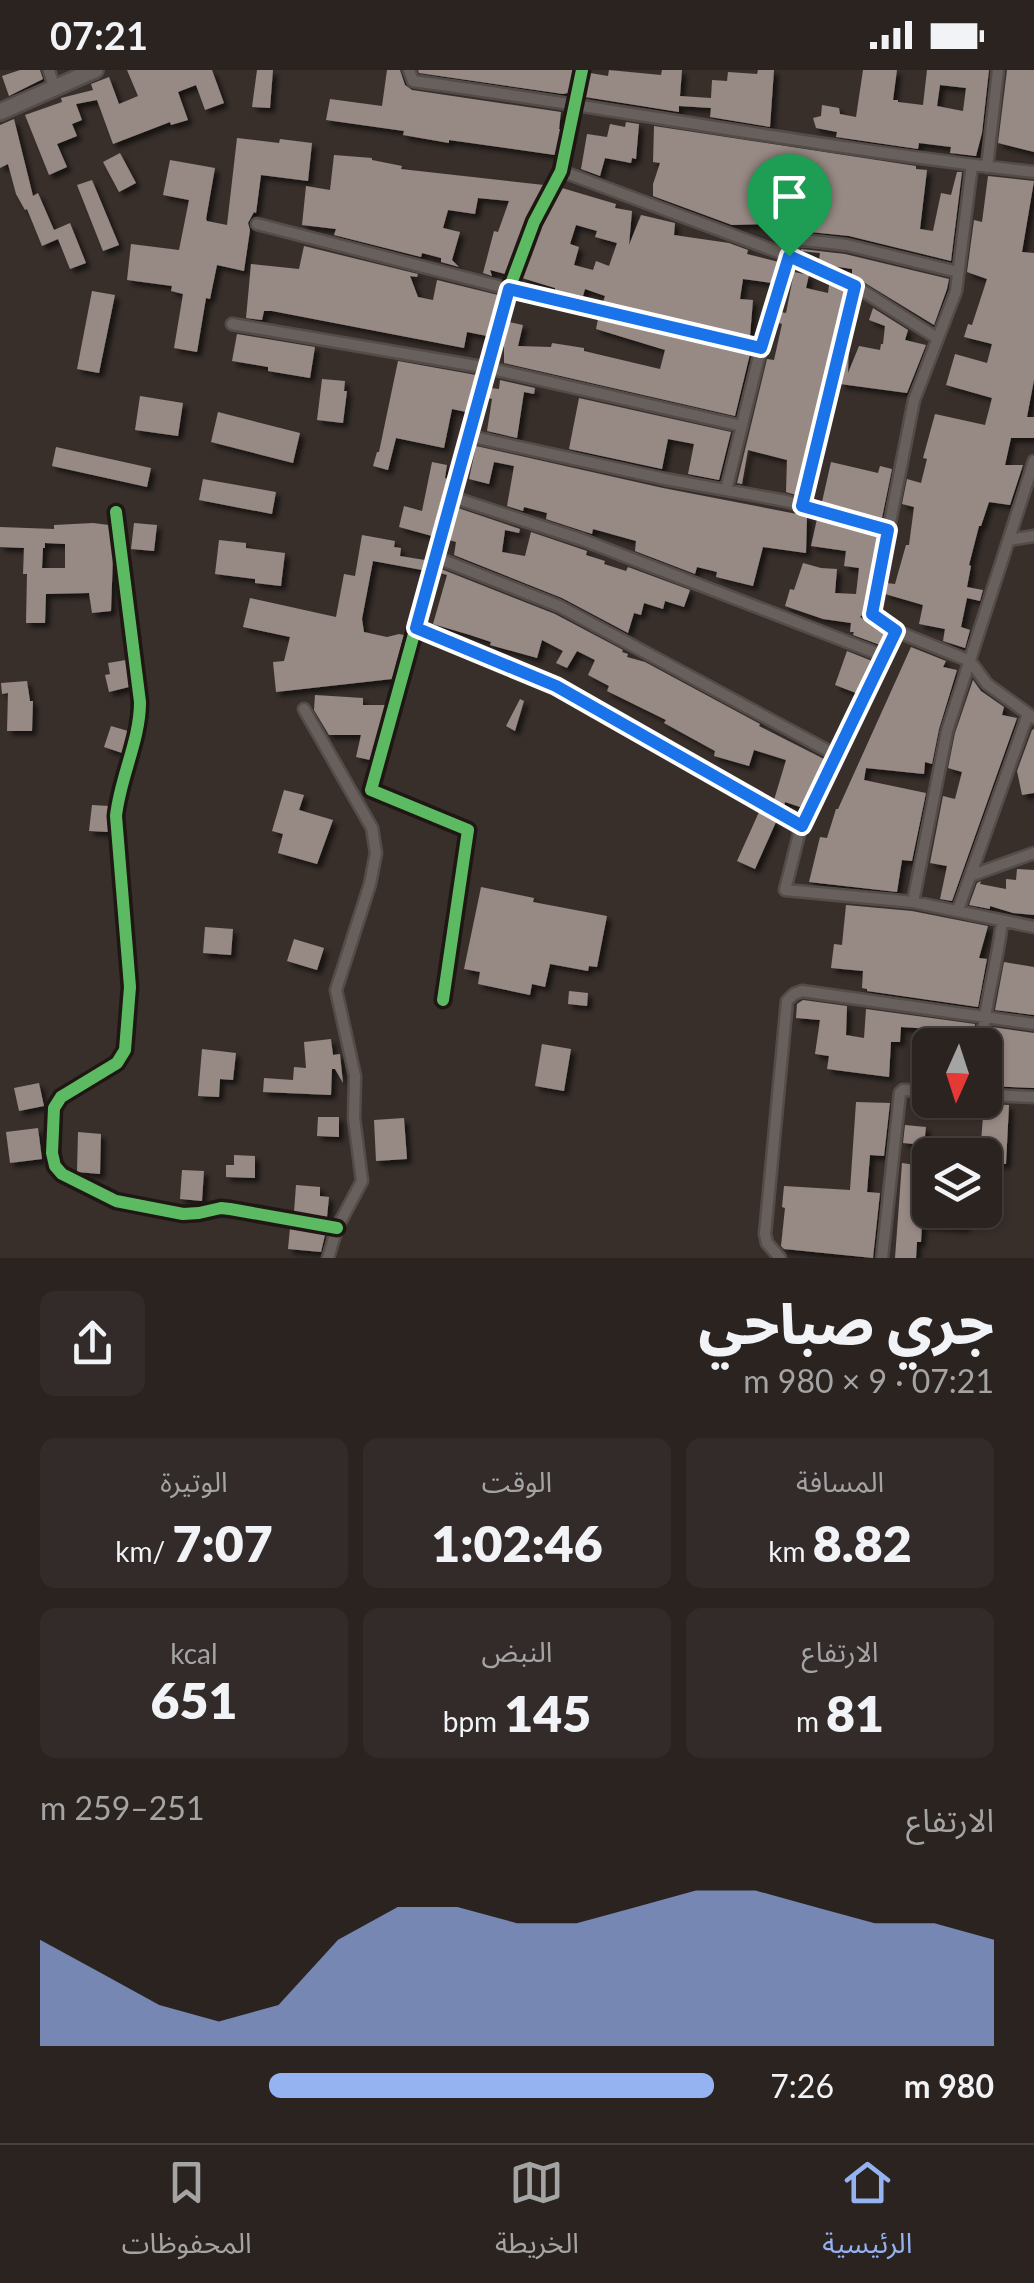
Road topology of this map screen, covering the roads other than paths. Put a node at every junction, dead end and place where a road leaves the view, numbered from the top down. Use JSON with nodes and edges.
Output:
{"nodes":[{"id":1,"x":49,"y":70,"type":"edge"},
{"id":2,"x":96,"y":70,"type":"edge"},
{"id":3,"x":410,"y":70,"type":"edge"},
{"id":4,"x":582,"y":70,"type":"edge"},
{"id":5,"x":998,"y":70,"type":"edge"},
{"id":6,"x":54,"y":87,"type":"junction"},
{"id":7,"x":577,"y":103,"type":"junction"},
{"id":8,"x":0,"y":110,"type":"edge"},
{"id":9,"x":972,"y":164,"type":"junction"},
{"id":10,"x":987,"y":167,"type":"junction"},
{"id":11,"x":561,"y":172,"type":"junction"},
{"id":12,"x":1034,"y":172,"type":"edge"},
{"id":13,"x":257,"y":224,"type":"dead end"},
{"id":14,"x":789,"y":256,"type":"junction"},
{"id":15,"x":958,"y":272,"type":"junction"},
{"id":16,"x":855,"y":286,"type":"junction"},
{"id":17,"x":509,"y":289,"type":"junction"},
{"id":18,"x":232,"y":324,"type":"dead end"},
{"id":19,"x":938,"y":338,"type":"junction"},
{"id":20,"x":761,"y":348,"type":"junction"},
{"id":21,"x":488,"y":368,"type":"junction"},
{"id":22,"x":742,"y":426,"type":"junction"},
{"id":23,"x":469,"y":436,"type":"junction"},
{"id":24,"x":1034,"y":461,"type":"edge"},
{"id":25,"x":726,"y":490,"type":"junction"},
{"id":26,"x":452,"y":496,"type":"junction"},
{"id":27,"x":802,"y":506,"type":"junction"},
{"id":28,"x":116,"y":512,"type":"dead end"},
{"id":29,"x":888,"y":530,"type":"junction"},
{"id":30,"x":1034,"y":536,"type":"edge"},
{"id":31,"x":1009,"y":540,"type":"junction"},
{"id":32,"x":436,"y":557,"type":"junction"},
{"id":33,"x":416,"y":628,"type":"junction"},
{"id":34,"x":896,"y":631,"type":"junction"},
{"id":35,"x":884,"y":656,"type":"junction"},
{"id":36,"x":970,"y":661,"type":"junction"},
{"id":37,"x":304,"y":709,"type":"dead end"},
{"id":38,"x":1031,"y":716,"type":"edge"},
{"id":39,"x":836,"y":755,"type":"junction"},
{"id":40,"x":802,"y":826,"type":"junction"},
{"id":41,"x":1034,"y":853,"type":"edge"},
{"id":42,"x":970,"y":876,"type":"junction"},
{"id":43,"x":913,"y":902,"type":"junction"},
{"id":44,"x":958,"y":910,"type":"junction"},
{"id":45,"x":1002,"y":921,"type":"junction"},
{"id":46,"x":1034,"y":927,"type":"edge"},
{"id":47,"x":443,"y":1000,"type":"dead end"},
{"id":48,"x":984,"y":1015,"type":"junction"},
{"id":49,"x":1034,"y":1024,"type":"edge"},
{"id":50,"x":983,"y":1028,"type":"edge"},
{"id":51,"x":912,"y":1090,"type":"edge"},
{"id":52,"x":1002,"y":1095,"type":"edge"},
{"id":53,"x":1034,"y":1096,"type":"edge"},
{"id":54,"x":337,"y":1228,"type":"junction"},
{"id":55,"x":328,"y":1258,"type":"edge"},
{"id":56,"x":780,"y":1258,"type":"edge"},
{"id":57,"x":882,"y":1258,"type":"edge"}],
"edges":[{"from":1,"to":6,"type":"street"},
{"from":2,"to":6,"type":"street"},
{"from":3,"to":7,"type":"street"},
{"from":4,"to":7,"type":"street"},
{"from":5,"to":10,"type":"street"},
{"from":6,"to":8,"type":"street"},
{"from":7,"to":9,"type":"street"},
{"from":7,"to":11,"type":"street"},
{"from":9,"to":10,"type":"street"},
{"from":9,"to":15,"type":"street"},
{"from":10,"to":12,"type":"street"},
{"from":11,"to":14,"type":"street"},
{"from":11,"to":17,"type":"street"},
{"from":13,"to":17,"type":"street"},
{"from":14,"to":15,"type":"street"},
{"from":14,"to":16,"type":"street"},
{"from":14,"to":20,"type":"street"},
{"from":15,"to":19,"type":"street"},
{"from":16,"to":19,"type":"street"},
{"from":16,"to":27,"type":"street"},
{"from":17,"to":20,"type":"street"},
{"from":17,"to":21,"type":"street"},
{"from":18,"to":21,"type":"street"},
{"from":19,"to":29,"type":"street"},
{"from":20,"to":22,"type":"street"},
{"from":21,"to":22,"type":"street"},
{"from":21,"to":23,"type":"street"},
{"from":22,"to":25,"type":"street"},
{"from":23,"to":25,"type":"street"},
{"from":23,"to":26,"type":"street"},
{"from":24,"to":31,"type":"street"},
{"from":25,"to":27,"type":"street"},
{"from":26,"to":32,"type":"street"},
{"from":26,"to":35,"type":"street"},
{"from":27,"to":29,"type":"street"},
{"from":28,"to":54,"type":"street"},
{"from":29,"to":34,"type":"street"},
{"from":30,"to":31,"type":"street"},
{"from":31,"to":36,"type":"street"},
{"from":32,"to":33,"type":"street"},
{"from":32,"to":39,"type":"street"},
{"from":33,"to":40,"type":"street"},
{"from":33,"to":47,"type":"street"},
{"from":34,"to":35,"type":"street"},
{"from":34,"to":36,"type":"street"},
{"from":35,"to":39,"type":"street"},
{"from":36,"to":38,"type":"street"},
{"from":36,"to":43,"type":"street"},
{"from":37,"to":54,"type":"street"},
{"from":38,"to":42,"type":"street"},
{"from":39,"to":40,"type":"street"},
{"from":40,"to":43,"type":"street"},
{"from":41,"to":42,"type":"street"},
{"from":42,"to":44,"type":"street"},
{"from":43,"to":44,"type":"street"},
{"from":44,"to":45,"type":"street"},
{"from":45,"to":46,"type":"street"},
{"from":45,"to":48,"type":"street"},
{"from":48,"to":49,"type":"street"},
{"from":48,"to":50,"type":"street"},
{"from":48,"to":56,"type":"street"},
{"from":51,"to":57,"type":"street"},
{"from":52,"to":53,"type":"street"},
{"from":54,"to":55,"type":"street"}]}
